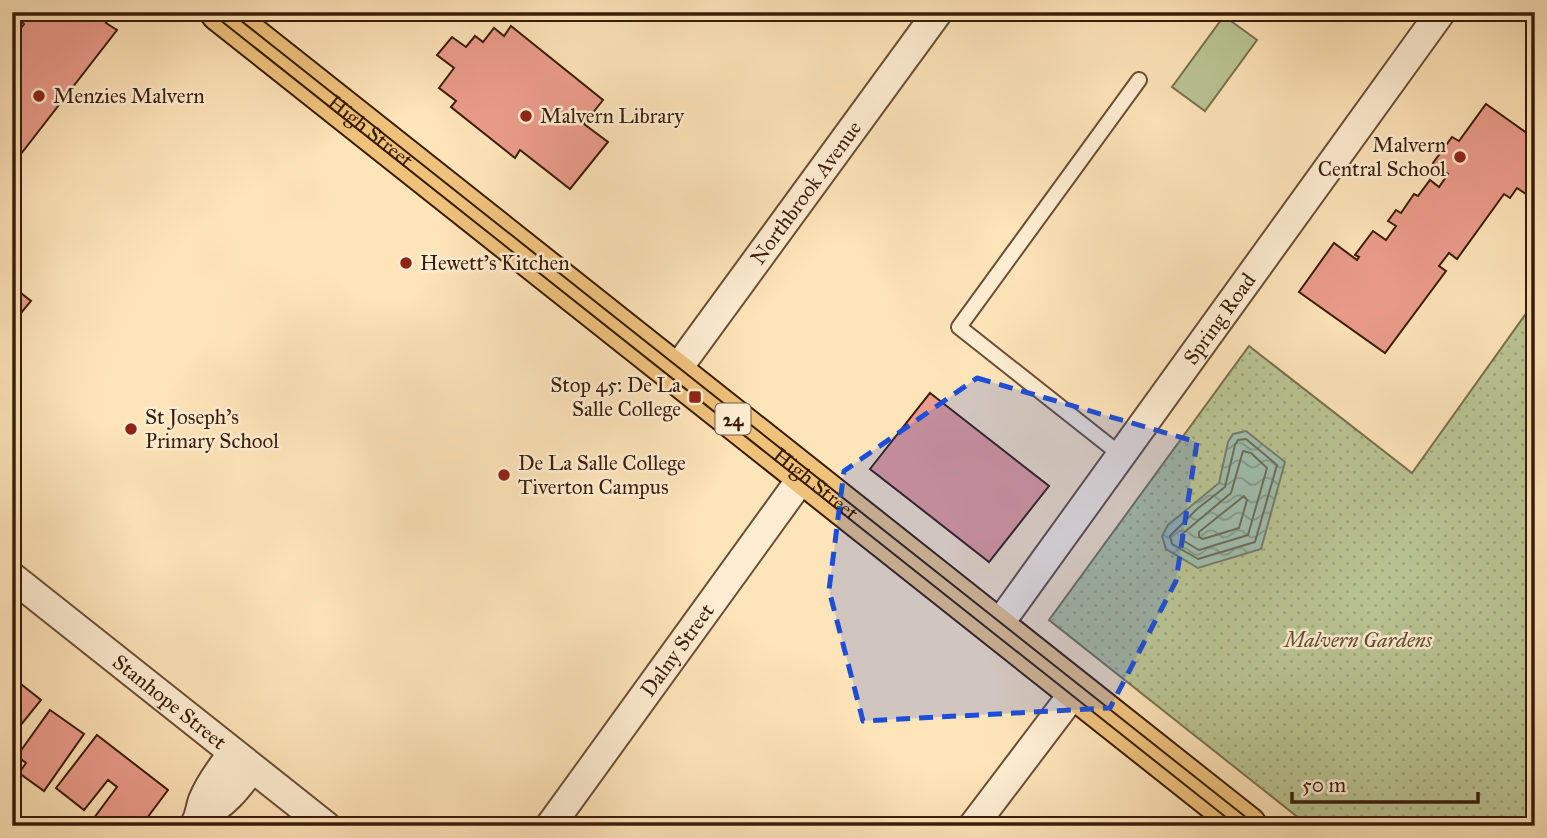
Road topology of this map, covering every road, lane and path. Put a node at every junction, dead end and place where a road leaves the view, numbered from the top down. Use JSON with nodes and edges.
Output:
{"nodes":[{"id":1,"x":220,"y":12,"type":"edge"},
{"id":2,"x":938,"y":12,"type":"edge"},
{"id":3,"x":1441,"y":12,"type":"edge"},
{"id":4,"x":1139,"y":80,"type":"dead end"},
{"id":5,"x":675,"y":372,"type":"junction"},
{"id":6,"x":1121,"y":455,"type":"junction"},
{"id":7,"x":804,"y":475,"type":"junction"},
{"id":8,"x":12,"y":578,"type":"edge"},
{"id":9,"x":997,"y":627,"type":"junction"},
{"id":10,"x":1076,"y":690,"type":"junction"},
{"id":11,"x":243,"y":760,"type":"junction"},
{"id":12,"x":197,"y":821,"type":"edge"},
{"id":13,"x":326,"y":826,"type":"edge"},
{"id":14,"x":550,"y":826,"type":"edge"},
{"id":15,"x":973,"y":826,"type":"edge"},
{"id":16,"x":1247,"y":826,"type":"edge"}],
"edges":[{"from":1,"to":5,"type":"main road","name":"High Street","number":"24"},
{"from":2,"to":5,"type":"street","name":"Northbrook Avenue"},
{"from":3,"to":6,"type":"street","name":"Spring Road"},
{"from":4,"to":6,"type":"lane"},
{"from":5,"to":7,"type":"main road","name":"High Street","number":"24"},
{"from":6,"to":9,"type":"street","name":"Spring Road"},
{"from":7,"to":9,"type":"main road","name":"High Street","number":"24"},
{"from":7,"to":14,"type":"street","name":"Dalny Street"},
{"from":8,"to":11,"type":"street","name":"Stanhope Street"},
{"from":9,"to":10,"type":"main road","name":"High Street","number":"24"},
{"from":10,"to":15,"type":"street"},
{"from":10,"to":16,"type":"main road","name":"High Street","number":"24"},
{"from":11,"to":12,"type":"street"},
{"from":11,"to":13,"type":"street","name":"Stanhope Street"}]}
